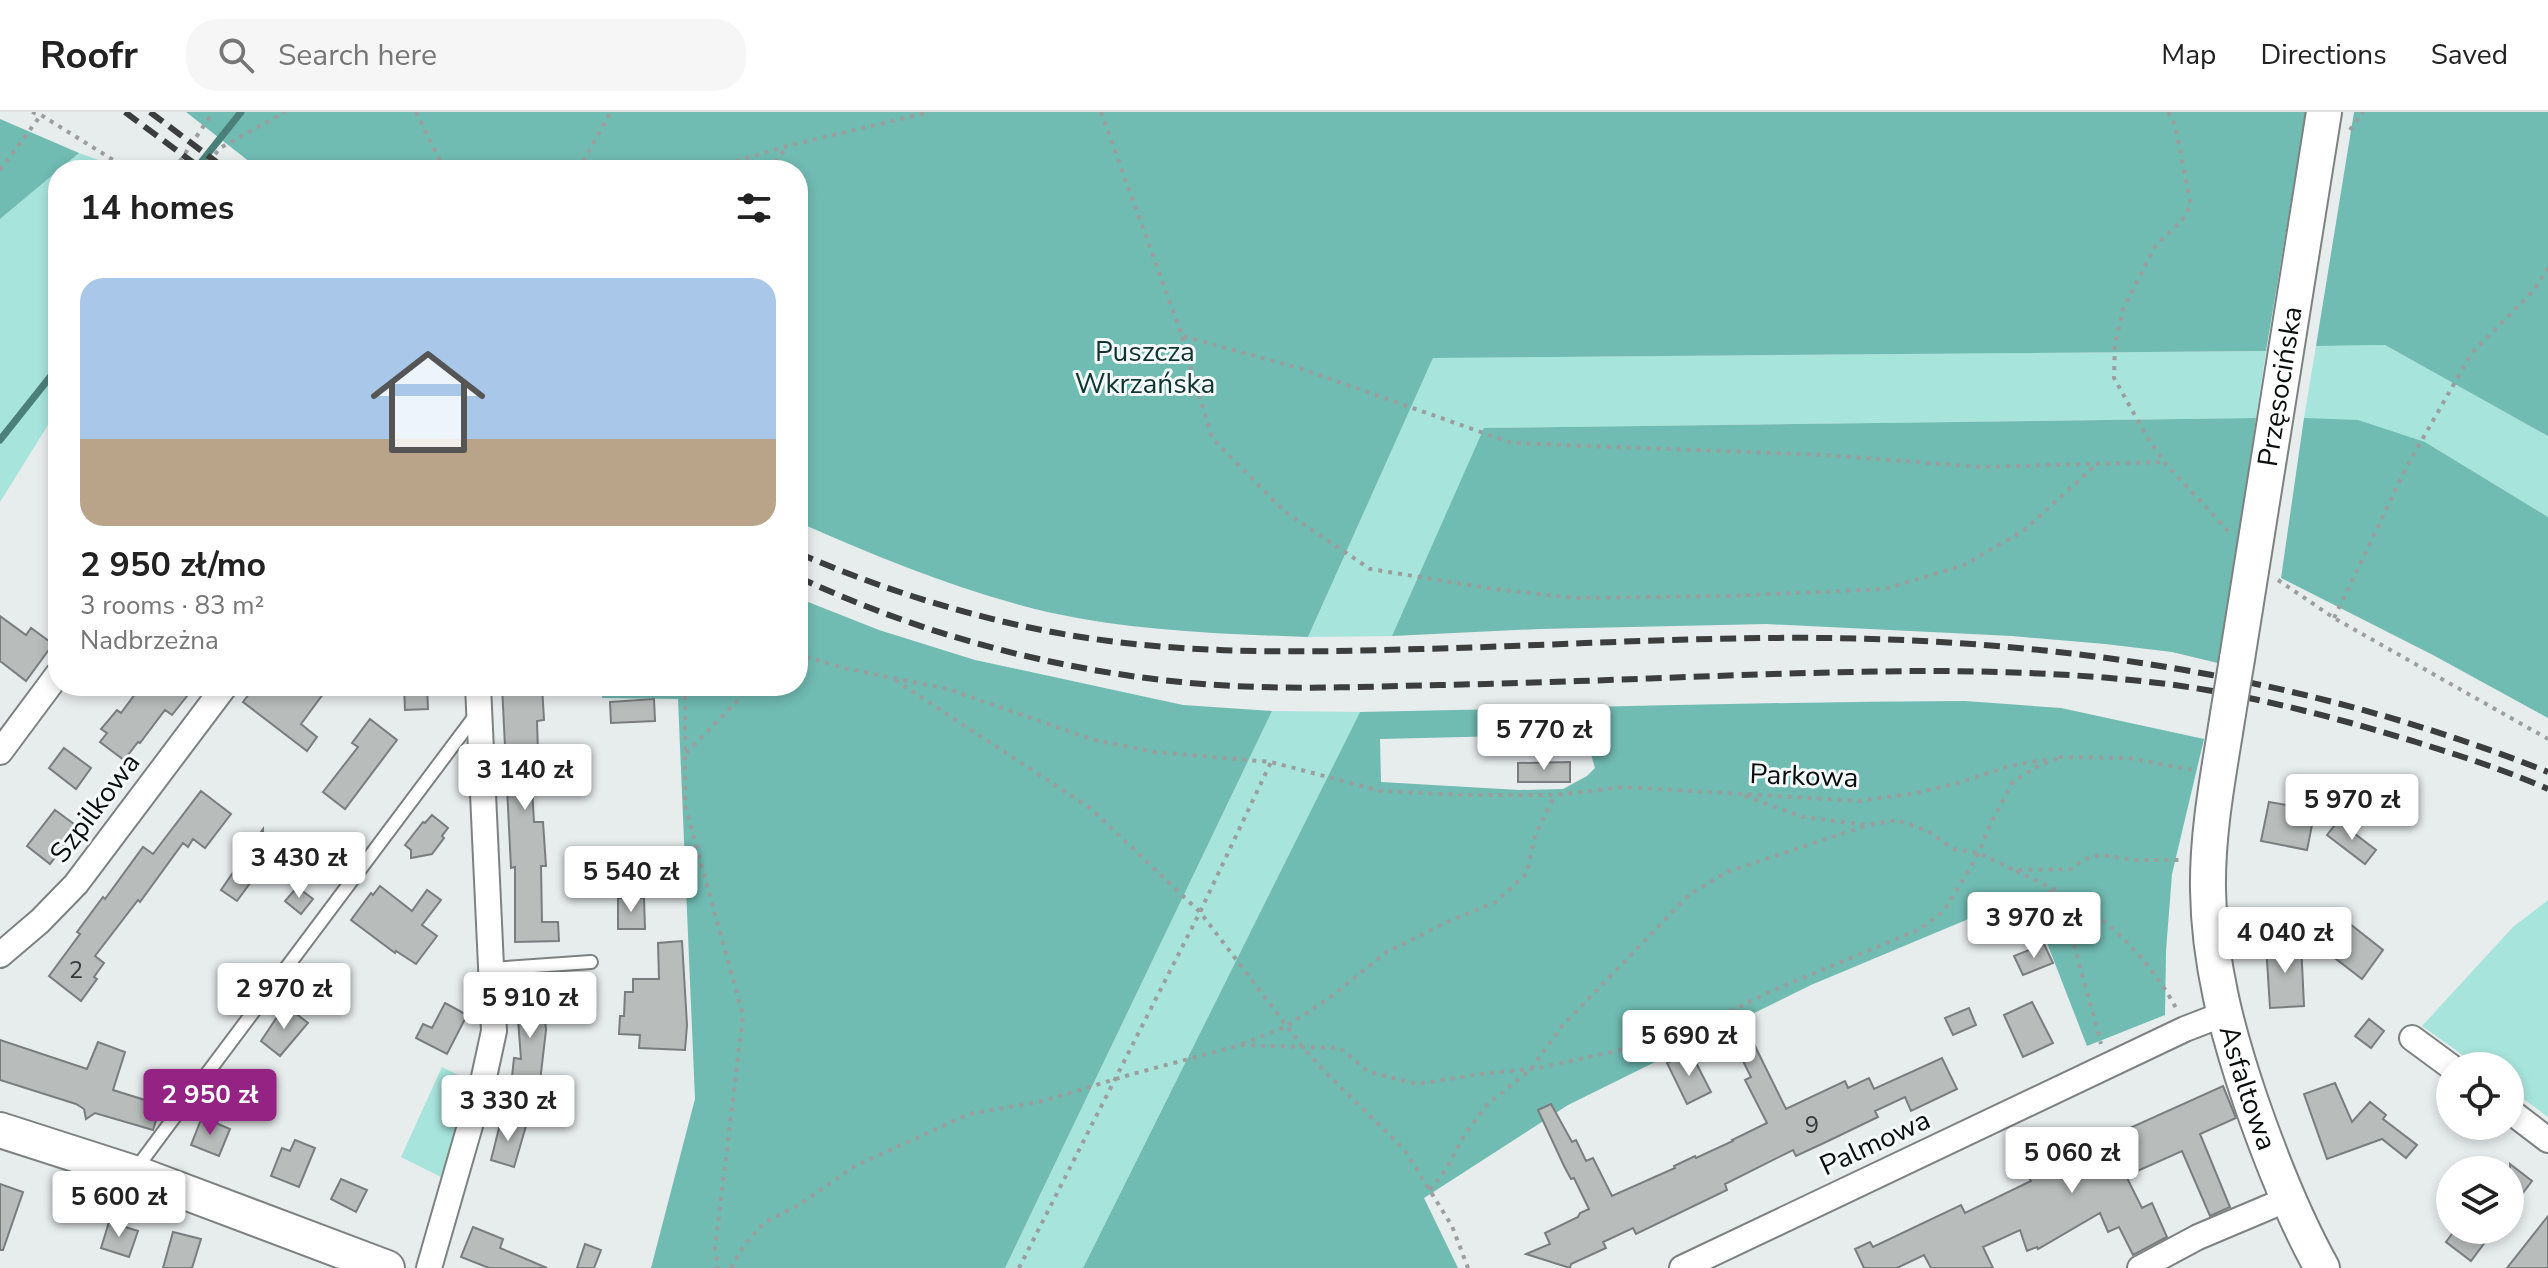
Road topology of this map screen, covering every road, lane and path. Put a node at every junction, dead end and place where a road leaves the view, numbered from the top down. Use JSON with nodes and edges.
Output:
{"nodes":[{"id":1,"x":32,"y":112,"type":"edge"},
{"id":2,"x":213,"y":112,"type":"edge"},
{"id":3,"x":285,"y":112,"type":"edge"},
{"id":4,"x":416,"y":112,"type":"edge"},
{"id":5,"x":611,"y":112,"type":"edge"},
{"id":6,"x":930,"y":112,"type":"edge"},
{"id":7,"x":1101,"y":112,"type":"edge"},
{"id":8,"x":2168,"y":112,"type":"edge"},
{"id":9,"x":2324,"y":112,"type":"edge"},
{"id":10,"x":41,"y":115,"type":"junction"},
{"id":11,"x":787,"y":146,"type":"junction"},
{"id":12,"x":113,"y":160,"type":"edge"},
{"id":13,"x":181,"y":160,"type":"edge"},
{"id":14,"x":211,"y":160,"type":"edge"},
{"id":15,"x":441,"y":160,"type":"edge"},
{"id":16,"x":584,"y":160,"type":"edge"},
{"id":17,"x":740,"y":160,"type":"edge"},
{"id":18,"x":776,"y":160,"type":"edge"},
{"id":19,"x":0,"y":170,"type":"edge"},
{"id":20,"x":2548,"y":268,"type":"edge"},
{"id":21,"x":1182,"y":336,"type":"junction"},
{"id":22,"x":2099,"y":462,"type":"junction"},
{"id":23,"x":2164,"y":462,"type":"junction"},
{"id":24,"x":2253,"y":557,"type":"junction"},
{"id":25,"x":2334,"y":618,"type":"junction"},
{"id":26,"x":808,"y":657,"type":"edge"},
{"id":27,"x":2237,"y":659,"type":"joint"},
{"id":28,"x":893,"y":679,"type":"junction"},
{"id":29,"x":48,"y":687,"type":"edge"},
{"id":30,"x":217,"y":696,"type":"edge"},
{"id":31,"x":685,"y":696,"type":"edge"},
{"id":32,"x":742,"y":696,"type":"edge"},
{"id":33,"x":479,"y":698,"type":"edge"},
{"id":34,"x":2548,"y":739,"type":"edge"},
{"id":35,"x":0,"y":752,"type":"edge"},
{"id":36,"x":685,"y":753,"type":"junction"},
{"id":37,"x":2061,"y":757,"type":"junction"},
{"id":38,"x":1271,"y":762,"type":"junction"},
{"id":39,"x":2219,"y":773,"type":"junction"},
{"id":40,"x":1739,"y":794,"type":"junction"},
{"id":41,"x":1555,"y":795,"type":"junction"},
{"id":42,"x":1868,"y":825,"type":"junction"},
{"id":43,"x":1979,"y":853,"type":"junction"},
{"id":44,"x":2182,"y":860,"type":"dead end"},
{"id":45,"x":2014,"y":870,"type":"junction"},
{"id":46,"x":2048,"y":888,"type":"junction"},
{"id":47,"x":1200,"y":912,"type":"junction"},
{"id":48,"x":0,"y":955,"type":"edge"},
{"id":49,"x":591,"y":962,"type":"dead end"},
{"id":50,"x":491,"y":969,"type":"junction"},
{"id":51,"x":2224,"y":1014,"type":"junction"},
{"id":52,"x":2179,"y":1015,"type":"dead end"},
{"id":53,"x":1287,"y":1026,"type":"junction"},
{"id":54,"x":2412,"y":1038,"type":"dead end"},
{"id":55,"x":1240,"y":1045,"type":"junction"},
{"id":56,"x":1302,"y":1046,"type":"junction"},
{"id":57,"x":2103,"y":1051,"type":"dead end"},
{"id":58,"x":2436,"y":1056,"type":"edge"},
{"id":59,"x":1531,"y":1069,"type":"junction"},
{"id":60,"x":1117,"y":1078,"type":"junction"},
{"id":61,"x":2524,"y":1122,"type":"edge"},
{"id":62,"x":0,"y":1130,"type":"edge"},
{"id":63,"x":2548,"y":1140,"type":"edge"},
{"id":64,"x":140,"y":1175,"type":"junction"},
{"id":65,"x":1430,"y":1190,"type":"junction"},
{"id":66,"x":2288,"y":1199,"type":"junction"},
{"id":67,"x":387,"y":1268,"type":"edge"},
{"id":68,"x":429,"y":1268,"type":"edge"},
{"id":69,"x":718,"y":1268,"type":"edge"},
{"id":70,"x":731,"y":1268,"type":"edge"},
{"id":71,"x":1019,"y":1268,"type":"edge"},
{"id":72,"x":1466,"y":1268,"type":"edge"},
{"id":73,"x":1682,"y":1268,"type":"edge"},
{"id":74,"x":2140,"y":1268,"type":"edge"},
{"id":75,"x":2322,"y":1268,"type":"edge"}],
"edges":[{"from":1,"to":10,"type":"path"},
{"from":2,"to":13,"type":"path"},
{"from":3,"to":14,"type":"path"},
{"from":4,"to":15,"type":"path"},
{"from":5,"to":16,"type":"path"},
{"from":6,"to":11,"type":"path"},
{"from":7,"to":21,"type":"path"},
{"from":8,"to":23,"type":"path"},
{"from":9,"to":24,"type":"street","name":"Przęsocińska"},
{"from":10,"to":12,"type":"path"},
{"from":10,"to":19,"type":"path"},
{"from":11,"to":17,"type":"path"},
{"from":11,"to":18,"type":"path"},
{"from":20,"to":25,"type":"path"},
{"from":21,"to":22,"type":"path"},
{"from":21,"to":22,"type":"path"},
{"from":22,"to":23,"type":"path"},
{"from":23,"to":24,"type":"path"},
{"from":24,"to":25,"type":"path"},
{"from":24,"to":27,"type":"street","name":"Przęsocińska"},
{"from":25,"to":34,"type":"path"},
{"from":26,"to":28,"type":"path"},
{"from":27,"to":39,"type":"street","name":"Asfaltowa","bridge":true},
{"from":28,"to":38,"type":"path","name":"Parkowa"},
{"from":28,"to":47,"type":"path"},
{"from":29,"to":35,"type":"street"},
{"from":30,"to":48,"type":"street","name":"Szpilkowa"},
{"from":31,"to":36,"type":"path"},
{"from":32,"to":36,"type":"path"},
{"from":33,"to":50,"type":"street"},
{"from":33,"to":64,"type":"lane"},
{"from":36,"to":69,"type":"path"},
{"from":37,"to":39,"type":"path","name":"Parkowa"},
{"from":37,"to":40,"type":"path","name":"Parkowa"},
{"from":37,"to":43,"type":"path"},
{"from":38,"to":41,"type":"path","name":"Parkowa"},
{"from":38,"to":47,"type":"path"},
{"from":39,"to":51,"type":"street","name":"Asfaltowa"},
{"from":40,"to":41,"type":"path","name":"Parkowa"},
{"from":40,"to":42,"type":"path"},
{"from":41,"to":53,"type":"path"},
{"from":42,"to":43,"type":"path"},
{"from":42,"to":59,"type":"path"},
{"from":43,"to":45,"type":"path"},
{"from":43,"to":59,"type":"path"},
{"from":44,"to":45,"type":"path"},
{"from":45,"to":46,"type":"path"},
{"from":46,"to":52,"type":"path"},
{"from":46,"to":57,"type":"path"},
{"from":47,"to":53,"type":"path"},
{"from":47,"to":60,"type":"path"},
{"from":49,"to":50,"type":"lane"},
{"from":50,"to":68,"type":"street"},
{"from":51,"to":66,"type":"street","name":"Asfaltowa"},
{"from":51,"to":73,"type":"street","name":"Palmowa"},
{"from":53,"to":55,"type":"path"},
{"from":53,"to":56,"type":"path"},
{"from":54,"to":58,"type":"street"},
{"from":55,"to":56,"type":"path"},
{"from":55,"to":60,"type":"path"},
{"from":56,"to":59,"type":"path"},
{"from":56,"to":65,"type":"path"},
{"from":59,"to":65,"type":"path"},
{"from":60,"to":70,"type":"path"},
{"from":60,"to":71,"type":"path"},
{"from":61,"to":63,"type":"street"},
{"from":62,"to":64,"type":"street"},
{"from":64,"to":67,"type":"street"},
{"from":65,"to":72,"type":"path"},
{"from":66,"to":74,"type":"street"},
{"from":66,"to":75,"type":"street","name":"Asfaltowa"}]}
